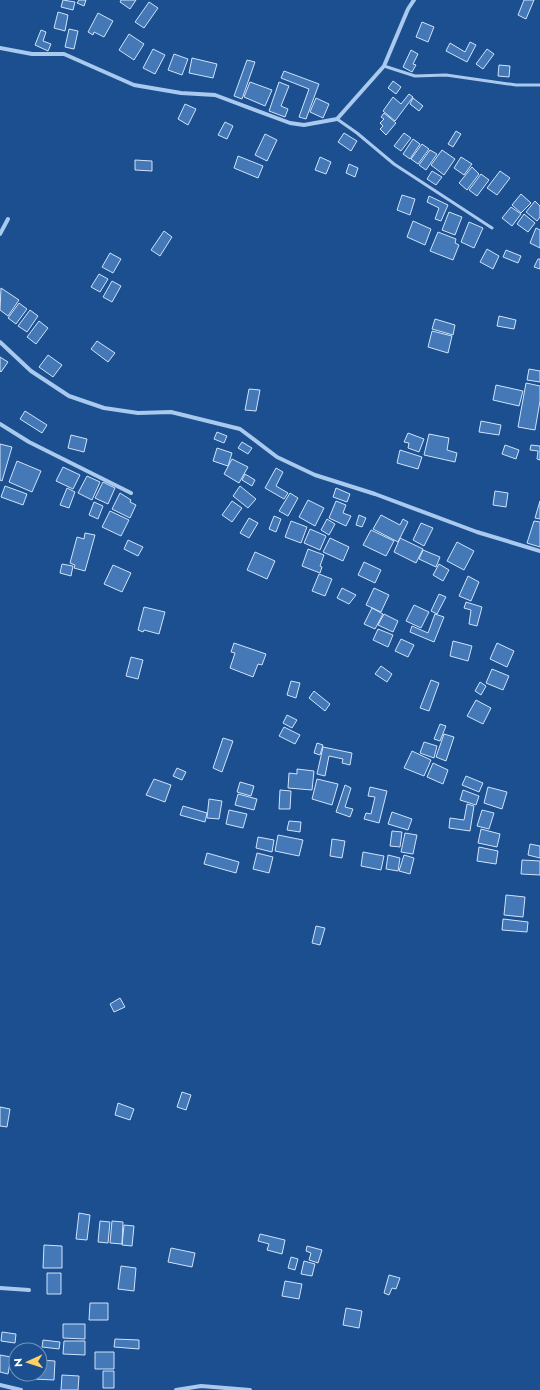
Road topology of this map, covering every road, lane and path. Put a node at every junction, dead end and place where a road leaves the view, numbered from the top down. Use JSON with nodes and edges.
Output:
{"nodes":[{"id":1,"x":414,"y":0,"type":"edge"},
{"id":2,"x":0,"y":48,"type":"edge"},
{"id":3,"x":384,"y":66,"type":"junction"},
{"id":4,"x":540,"y":85,"type":"edge"},
{"id":5,"x":337,"y":119,"type":"junction"},
{"id":6,"x":8,"y":219,"type":"dead end"},
{"id":7,"x":492,"y":228,"type":"dead end"},
{"id":8,"x":0,"y":234,"type":"edge"},
{"id":9,"x":0,"y":342,"type":"edge"},
{"id":10,"x":0,"y":424,"type":"edge"},
{"id":11,"x":131,"y":493,"type":"dead end"},
{"id":12,"x":540,"y":551,"type":"edge"},
{"id":13,"x":0,"y":1288,"type":"edge"},
{"id":14,"x":29,"y":1290,"type":"dead end"},
{"id":15,"x":0,"y":1385,"type":"edge"},
{"id":16,"x":21,"y":1390,"type":"edge"},
{"id":17,"x":176,"y":1390,"type":"edge"},
{"id":18,"x":250,"y":1390,"type":"edge"}],
"edges":[{"from":1,"to":3,"type":"street"},
{"from":2,"to":5,"type":"street"},
{"from":3,"to":4,"type":"lane"},
{"from":3,"to":5,"type":"street"},
{"from":5,"to":7,"type":"lane"},
{"from":6,"to":8,"type":"street"},
{"from":9,"to":12,"type":"street"},
{"from":10,"to":11,"type":"street"},
{"from":13,"to":14,"type":"street"},
{"from":15,"to":16,"type":"street"},
{"from":17,"to":18,"type":"street"}]}
